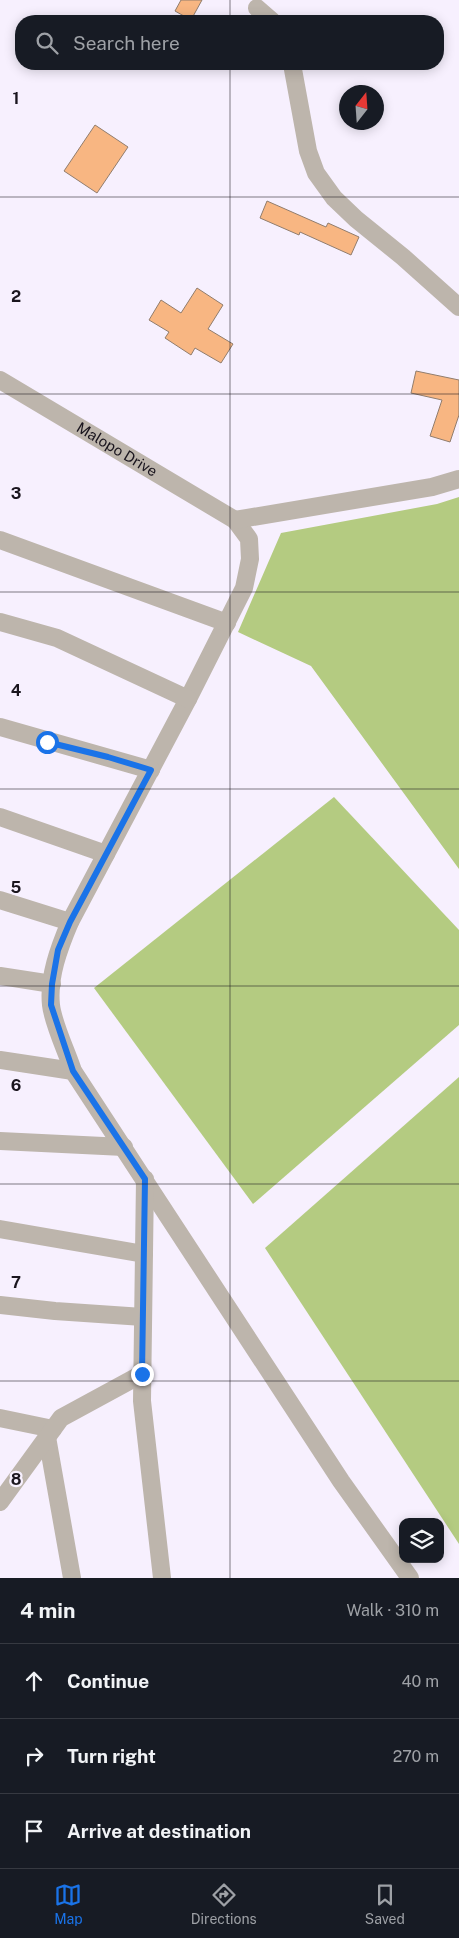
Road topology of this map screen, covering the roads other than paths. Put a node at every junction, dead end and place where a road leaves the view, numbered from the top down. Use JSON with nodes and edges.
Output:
{"nodes":[{"id":1,"x":257,"y":8,"type":"dead end"},
{"id":2,"x":265,"y":15,"type":"edge"},
{"id":3,"x":293,"y":70,"type":"edge"},
{"id":4,"x":459,"y":307,"type":"edge"},
{"id":5,"x":0,"y":380,"type":"edge"},
{"id":6,"x":459,"y":479,"type":"edge"},
{"id":7,"x":235,"y":520,"type":"junction"},
{"id":8,"x":0,"y":540,"type":"edge"},
{"id":9,"x":0,"y":622,"type":"edge"},
{"id":10,"x":227,"y":623,"type":"junction"},
{"id":11,"x":188,"y":699,"type":"junction"},
{"id":12,"x":0,"y":726,"type":"edge"},
{"id":13,"x":151,"y":770,"type":"junction"},
{"id":14,"x":0,"y":817,"type":"edge"},
{"id":15,"x":106,"y":854,"type":"junction"},
{"id":16,"x":0,"y":900,"type":"edge"},
{"id":17,"x":70,"y":922,"type":"junction"},
{"id":18,"x":0,"y":976,"type":"edge"},
{"id":19,"x":52,"y":984,"type":"junction"},
{"id":20,"x":0,"y":1060,"type":"edge"},
{"id":21,"x":73,"y":1071,"type":"junction"},
{"id":22,"x":0,"y":1141,"type":"edge"},
{"id":23,"x":124,"y":1147,"type":"junction"},
{"id":24,"x":145,"y":1179,"type":"junction"},
{"id":25,"x":0,"y":1228,"type":"edge"},
{"id":26,"x":144,"y":1254,"type":"junction"},
{"id":27,"x":0,"y":1305,"type":"edge"},
{"id":28,"x":143,"y":1317,"type":"junction"},
{"id":29,"x":142,"y":1374,"type":"junction"},
{"id":30,"x":0,"y":1418,"type":"edge"},
{"id":31,"x":50,"y":1433,"type":"junction"},
{"id":32,"x":0,"y":1502,"type":"edge"},
{"id":33,"x":72,"y":1578,"type":"edge"},
{"id":34,"x":162,"y":1578,"type":"edge"},
{"id":35,"x":410,"y":1578,"type":"edge"}],
"edges":[{"from":1,"to":2,"type":"street"},
{"from":3,"to":4,"type":"street"},
{"from":5,"to":7,"type":"street","name":"Malopo Drive"},
{"from":6,"to":7,"type":"street"},
{"from":7,"to":10,"type":"street"},
{"from":8,"to":10,"type":"street"},
{"from":9,"to":11,"type":"street"},
{"from":10,"to":11,"type":"street"},
{"from":11,"to":13,"type":"street"},
{"from":12,"to":13,"type":"street"},
{"from":13,"to":15,"type":"street"},
{"from":14,"to":15,"type":"street"},
{"from":15,"to":17,"type":"street"},
{"from":16,"to":17,"type":"street"},
{"from":17,"to":19,"type":"street"},
{"from":18,"to":19,"type":"street"},
{"from":19,"to":21,"type":"street"},
{"from":20,"to":21,"type":"street"},
{"from":21,"to":23,"type":"street"},
{"from":22,"to":23,"type":"street"},
{"from":23,"to":24,"type":"street"},
{"from":24,"to":26,"type":"street"},
{"from":24,"to":35,"type":"street"},
{"from":25,"to":26,"type":"street"},
{"from":26,"to":28,"type":"street"},
{"from":27,"to":28,"type":"street"},
{"from":28,"to":29,"type":"street"},
{"from":29,"to":31,"type":"street"},
{"from":29,"to":34,"type":"street"},
{"from":30,"to":31,"type":"street"},
{"from":31,"to":32,"type":"street"},
{"from":31,"to":33,"type":"street"}]}
